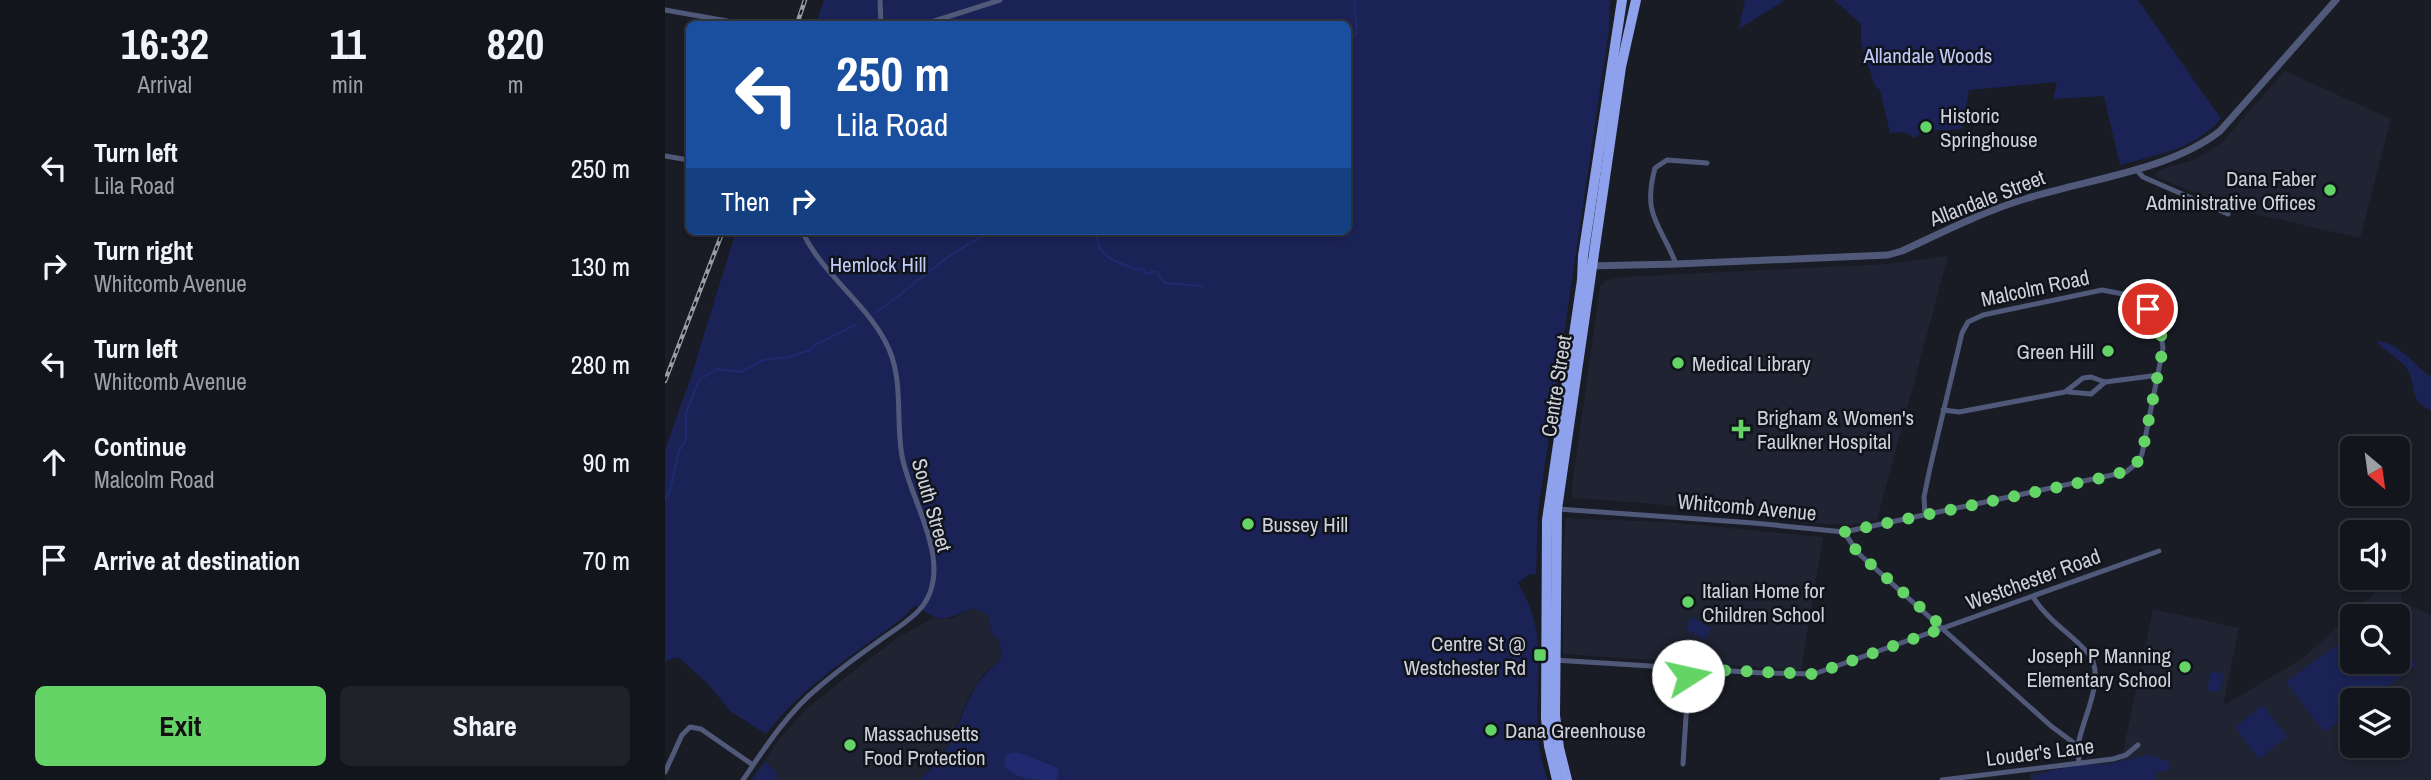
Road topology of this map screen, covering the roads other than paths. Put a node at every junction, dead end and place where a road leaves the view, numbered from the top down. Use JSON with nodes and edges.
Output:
{"nodes":[{"id":1,"x":880,"y":0,"type":"edge"},
{"id":2,"x":1000,"y":0,"type":"edge"},
{"id":3,"x":1622,"y":0,"type":"edge"},
{"id":4,"x":1636,"y":0,"type":"edge"},
{"id":5,"x":2336,"y":0,"type":"edge"},
{"id":6,"x":665,"y":10,"type":"edge"},
{"id":7,"x":727,"y":21,"type":"edge"},
{"id":8,"x":881,"y":21,"type":"edge"},
{"id":9,"x":934,"y":21,"type":"edge"},
{"id":10,"x":666,"y":156,"type":"edge"},
{"id":11,"x":686,"y":159,"type":"edge"},
{"id":12,"x":1707,"y":163,"type":"dead end"},
{"id":13,"x":665,"y":166,"type":"edge"},
{"id":14,"x":2136,"y":169,"type":"junction"},
{"id":15,"x":2228,"y":214,"type":"dead end"},
{"id":16,"x":804,"y":235,"type":"edge"},
{"id":17,"x":1676,"y":264,"type":"junction"},
{"id":18,"x":1588,"y":266,"type":"junction"},
{"id":19,"x":2159,"y":375,"type":"junction"},
{"id":20,"x":2105,"y":382,"type":"junction"},
{"id":21,"x":2065,"y":393,"type":"junction"},
{"id":22,"x":1943,"y":410,"type":"junction"},
{"id":23,"x":1552,"y":509,"type":"junction"},
{"id":24,"x":1925,"y":514,"type":"junction"},
{"id":25,"x":1844,"y":532,"type":"junction"},
{"id":26,"x":2159,"y":551,"type":"dead end"},
{"id":27,"x":2033,"y":597,"type":"junction"},
{"id":28,"x":1944,"y":628,"type":"junction"},
{"id":29,"x":1550,"y":660,"type":"junction"},
{"id":30,"x":1689,"y":669,"type":"junction"},
{"id":31,"x":2138,"y":745,"type":"dead end"},
{"id":32,"x":2078,"y":746,"type":"junction"},
{"id":33,"x":2079,"y":763,"type":"junction"},
{"id":34,"x":1683,"y":764,"type":"dead end"},
{"id":35,"x":753,"y":765,"type":"junction"},
{"id":36,"x":665,"y":772,"type":"edge"},
{"id":37,"x":743,"y":780,"type":"edge"},
{"id":38,"x":1557,"y":780,"type":"edge"},
{"id":39,"x":1567,"y":780,"type":"edge"},
{"id":40,"x":1942,"y":780,"type":"edge"}],
"edges":[{"from":1,"to":8,"type":"street"},
{"from":2,"to":9,"type":"street"},
{"from":3,"to":18,"type":"highway","name":"Centre Street"},
{"from":4,"to":18,"type":"highway","name":"Centre Street"},
{"from":5,"to":14,"type":"street","name":"Allandale Street"},
{"from":6,"to":7,"type":"street"},
{"from":10,"to":11,"type":"street"},
{"from":10,"to":13,"type":"street"},
{"from":12,"to":17,"type":"street"},
{"from":14,"to":15,"type":"street"},
{"from":14,"to":17,"type":"street","name":"Allandale Street"},
{"from":16,"to":35,"type":"street","name":"South Street"},
{"from":17,"to":18,"type":"street","name":"Allandale Street"},
{"from":18,"to":23,"type":"highway","name":"Centre Street"},
{"from":19,"to":20,"type":"street"},
{"from":19,"to":22,"type":"street","name":"Malcolm Road"},
{"from":19,"to":24,"type":"street","name":"Whitcomb Avenue"},
{"from":20,"to":21,"type":"street"},
{"from":20,"to":21,"type":"street"},
{"from":21,"to":22,"type":"street"},
{"from":22,"to":24,"type":"street","name":"Malcolm Road"},
{"from":23,"to":25,"type":"street","name":"Whitcomb Avenue"},
{"from":23,"to":29,"type":"highway","name":"Centre Street"},
{"from":24,"to":25,"type":"street","name":"Whitcomb Avenue"},
{"from":25,"to":28,"type":"street"},
{"from":26,"to":27,"type":"street","name":"Westchester Road"},
{"from":27,"to":28,"type":"street","name":"Westchester Road"},
{"from":27,"to":32,"type":"street"},
{"from":28,"to":30,"type":"street","name":"Westchester Road"},
{"from":28,"to":32,"type":"street"},
{"from":29,"to":30,"type":"street","name":"Westchester Road"},
{"from":29,"to":38,"type":"highway","name":"Centre Street"},
{"from":29,"to":39,"type":"highway","name":"Centre Street"},
{"from":30,"to":34,"type":"street"},
{"from":31,"to":33,"type":"street","name":"Louder's Lane"},
{"from":32,"to":33,"type":"street"},
{"from":33,"to":40,"type":"street","name":"Louder's Lane"},
{"from":35,"to":36,"type":"street"},
{"from":35,"to":37,"type":"street","name":"South Street"}]}
